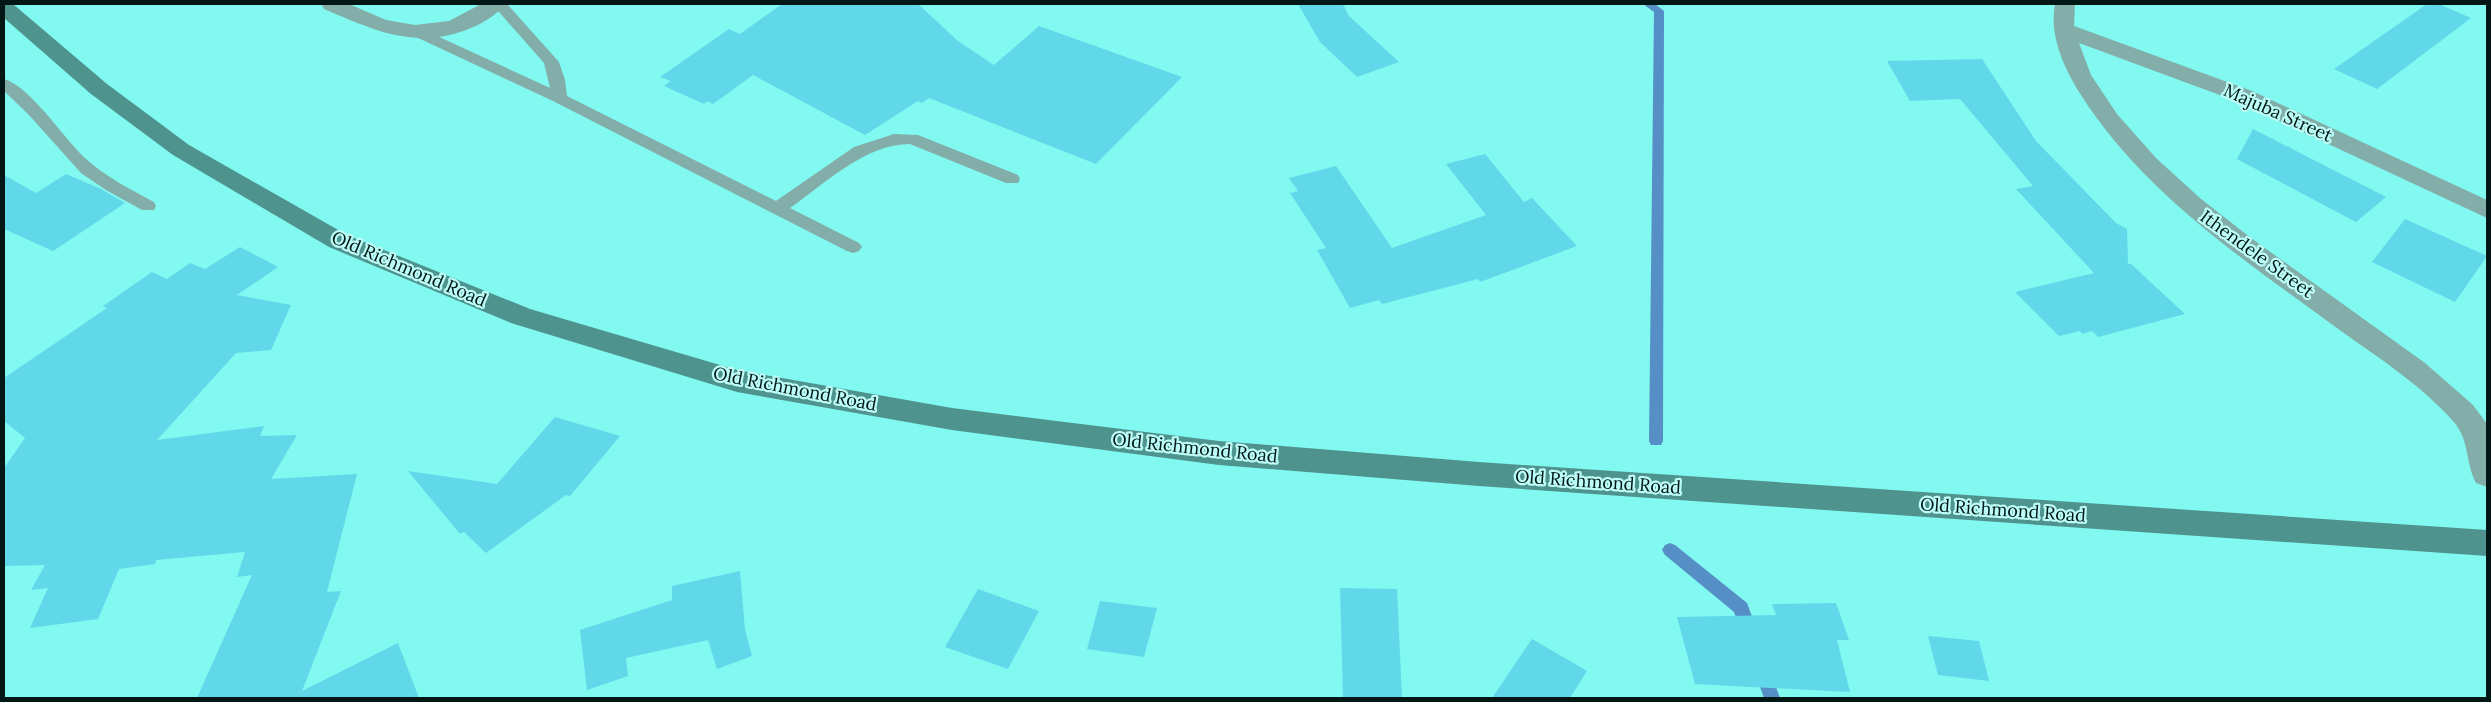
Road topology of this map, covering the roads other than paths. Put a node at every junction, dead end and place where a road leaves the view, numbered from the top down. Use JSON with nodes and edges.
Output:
{"nodes":[{"id":1,"x":332,"y":4,"type":"edge"},
{"id":2,"x":494,"y":4,"type":"edge"},
{"id":3,"x":499,"y":4,"type":"edge"},
{"id":4,"x":2065,"y":4,"type":"edge"},
{"id":5,"x":4,"y":7,"type":"edge"},
{"id":6,"x":2064,"y":29,"type":"junction"},
{"id":7,"x":419,"y":33,"type":"junction"},
{"id":8,"x":4,"y":84,"type":"edge"},
{"id":9,"x":559,"y":98,"type":"junction"},
{"id":10,"x":1012,"y":179,"type":"dead end"},
{"id":11,"x":148,"y":206,"type":"dead end"},
{"id":12,"x":777,"y":209,"type":"junction"},
{"id":13,"x":2487,"y":210,"type":"edge"},
{"id":14,"x":853,"y":247,"type":"dead end"},
{"id":15,"x":2487,"y":476,"type":"edge"},
{"id":16,"x":2487,"y":543,"type":"edge"}],
"edges":[{"from":1,"to":7,"type":"street"},
{"from":2,"to":7,"type":"street"},
{"from":3,"to":9,"type":"lane"},
{"from":4,"to":6,"type":"street","name":"Ithendele Street"},
{"from":5,"to":16,"type":"street","name":"Old Richmond Road"},
{"from":6,"to":13,"type":"street","name":"Majuba Street"},
{"from":6,"to":15,"type":"street","name":"Ithendele Street"},
{"from":7,"to":9,"type":"lane"},
{"from":8,"to":11,"type":"lane"},
{"from":9,"to":12,"type":"lane"},
{"from":10,"to":12,"type":"lane"},
{"from":12,"to":14,"type":"lane"}]}
